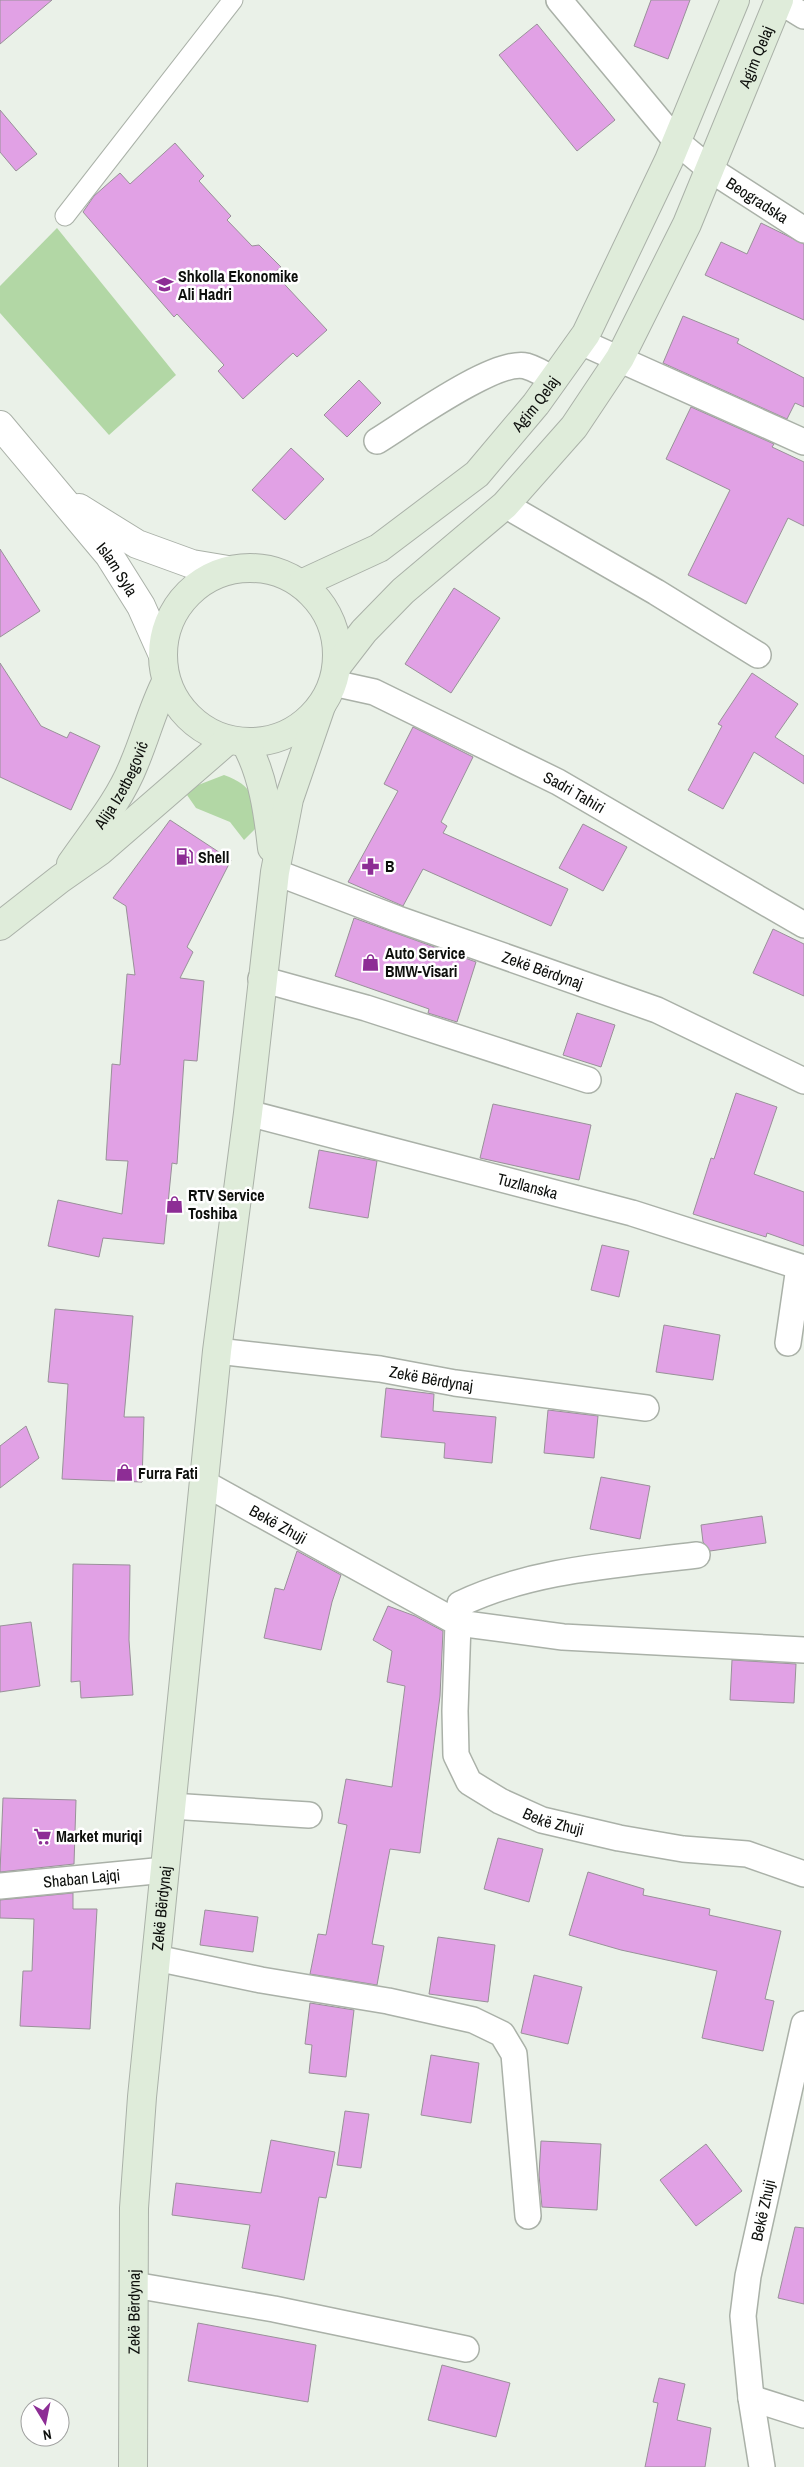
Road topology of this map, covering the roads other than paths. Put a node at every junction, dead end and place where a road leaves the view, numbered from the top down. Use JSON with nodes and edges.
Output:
{"nodes":[{"id":1,"x":234,"y":0,"type":"edge"},
{"id":2,"x":559,"y":0,"type":"edge"},
{"id":3,"x":735,"y":0,"type":"edge"},
{"id":4,"x":779,"y":0,"type":"edge"},
{"id":5,"x":804,"y":16,"type":"edge"},
{"id":6,"x":677,"y":142,"type":"junction"},
{"id":7,"x":710,"y":170,"type":"junction"},
{"id":8,"x":65,"y":216,"type":"dead end"},
{"id":9,"x":804,"y":230,"type":"edge"},
{"id":10,"x":581,"y":342,"type":"junction"},
{"id":11,"x":620,"y":358,"type":"junction"},
{"id":12,"x":554,"y":380,"type":"junction"},
{"id":13,"x":0,"y":425,"type":"edge"},
{"id":14,"x":377,"y":442,"type":"dead end"},
{"id":15,"x":804,"y":442,"type":"edge"},
{"id":16,"x":58,"y":494,"type":"junction"},
{"id":17,"x":505,"y":505,"type":"junction"},
{"id":18,"x":228,"y":570,"type":"junction"},
{"id":19,"x":301,"y":584,"type":"junction"},
{"id":20,"x":162,"y":653,"type":"junction"},
{"id":21,"x":758,"y":655,"type":"dead end"},
{"id":22,"x":166,"y":682,"type":"junction"},
{"id":23,"x":330,"y":685,"type":"junction"},
{"id":24,"x":237,"y":742,"type":"junction"},
{"id":25,"x":275,"y":872,"type":"junction"},
{"id":26,"x":60,"y":879,"type":"junction"},
{"id":27,"x":804,"y":925,"type":"edge"},
{"id":28,"x":0,"y":926,"type":"edge"},
{"id":29,"x":261,"y":979,"type":"junction"},
{"id":30,"x":588,"y":1080,"type":"dead end"},
{"id":31,"x":804,"y":1081,"type":"edge"},
{"id":32,"x":248,"y":1113,"type":"junction"},
{"id":33,"x":801,"y":1268,"type":"edge"},
{"id":34,"x":788,"y":1343,"type":"dead end"},
{"id":35,"x":217,"y":1351,"type":"junction"},
{"id":36,"x":646,"y":1408,"type":"dead end"},
{"id":37,"x":204,"y":1484,"type":"junction"},
{"id":38,"x":698,"y":1555,"type":"dead end"},
{"id":39,"x":458,"y":1623,"type":"junction"},
{"id":40,"x":804,"y":1650,"type":"edge"},
{"id":41,"x":172,"y":1806,"type":"junction"},
{"id":42,"x":309,"y":1814,"type":"dead end"},
{"id":43,"x":165,"y":1870,"type":"junction"},
{"id":44,"x":804,"y":1874,"type":"edge"},
{"id":45,"x":0,"y":1886,"type":"edge"},
{"id":46,"x":156,"y":1958,"type":"junction"},
{"id":47,"x":804,"y":2024,"type":"edge"},
{"id":48,"x":528,"y":2216,"type":"dead end"},
{"id":49,"x":134,"y":2284,"type":"junction"},
{"id":50,"x":466,"y":2349,"type":"dead end"},
{"id":51,"x":751,"y":2398,"type":"junction"},
{"id":52,"x":804,"y":2416,"type":"edge"},
{"id":53,"x":133,"y":2467,"type":"edge"},
{"id":54,"x":762,"y":2467,"type":"edge"}],
"edges":[{"from":1,"to":8,"type":"street"},
{"from":2,"to":6,"type":"street"},
{"from":3,"to":6,"type":"main road","name":"Agim Qelaj"},
{"from":4,"to":5,"type":"street"},
{"from":4,"to":7,"type":"main road","name":"Agim Qelaj"},
{"from":6,"to":7,"type":"street"},
{"from":6,"to":10,"type":"main road","name":"Agim Qelaj"},
{"from":7,"to":9,"type":"street","name":"Beogradska"},
{"from":7,"to":11,"type":"main road","name":"Agim Qelaj"},
{"from":10,"to":11,"type":"street"},
{"from":10,"to":12,"type":"main road","name":"Agim Qelaj"},
{"from":11,"to":15,"type":"street"},
{"from":11,"to":17,"type":"main road","name":"Agim Qelaj"},
{"from":12,"to":14,"type":"street"},
{"from":12,"to":19,"type":"main road","name":"Agim Qelaj"},
{"from":13,"to":16,"type":"street","name":"Islam Syla"},
{"from":16,"to":18,"type":"street","name":"Islam Syla"},
{"from":16,"to":20,"type":"street","name":"Islam Syla"},
{"from":17,"to":21,"type":"street"},
{"from":17,"to":23,"type":"main road","name":"Agim Qelaj"},
{"from":18,"to":19,"type":"main road","name":"Zekë Bërdynaj"},
{"from":18,"to":20,"type":"main road","name":"Zekë Bërdynaj"},
{"from":19,"to":23,"type":"main road","name":"Zekë Bërdynaj"},
{"from":20,"to":22,"type":"main road","name":"Zekë Bërdynaj"},
{"from":22,"to":24,"type":"main road","name":"Zekë Bërdynaj"},
{"from":22,"to":26,"type":"main road","name":"Alija Izetbegović"},
{"from":23,"to":24,"type":"main road"},
{"from":23,"to":25,"type":"main road","name":"Zekë Bërdynaj"},
{"from":23,"to":27,"type":"street","name":"Sadri Tahiri"},
{"from":24,"to":25,"type":"main road","name":"Zekë Bërdynaj"},
{"from":24,"to":26,"type":"main road","name":"Alija Izetbegović"},
{"from":25,"to":29,"type":"main road","name":"Zekë Bërdynaj"},
{"from":25,"to":31,"type":"street","name":"Zekë Bërdynaj"},
{"from":26,"to":28,"type":"main road","name":"Alija Izetbegović"},
{"from":29,"to":30,"type":"street"},
{"from":29,"to":32,"type":"main road","name":"Zekë Bërdynaj"},
{"from":32,"to":33,"type":"street","name":"Tuzllanska"},
{"from":32,"to":35,"type":"main road","name":"Zekë Bërdynaj"},
{"from":33,"to":34,"type":"street"},
{"from":35,"to":36,"type":"street","name":"Zekë Bërdynaj"},
{"from":35,"to":37,"type":"main road","name":"Zekë Bërdynaj"},
{"from":37,"to":39,"type":"street","name":"Bekë Zhuji"},
{"from":37,"to":41,"type":"main road","name":"Zekë Bërdynaj"},
{"from":38,"to":39,"type":"street"},
{"from":39,"to":40,"type":"street","name":"Bekë Zhuji"},
{"from":39,"to":44,"type":"street","name":"Bekë Zhuji"},
{"from":41,"to":42,"type":"street"},
{"from":41,"to":43,"type":"main road","name":"Zekë Bërdynaj"},
{"from":43,"to":45,"type":"street","name":"Shaban Lajqi"},
{"from":43,"to":46,"type":"main road","name":"Zekë Bërdynaj"},
{"from":46,"to":48,"type":"street"},
{"from":46,"to":49,"type":"main road","name":"Zekë Bërdynaj"},
{"from":47,"to":51,"type":"street","name":"Bekë Zhuji"},
{"from":49,"to":50,"type":"street"},
{"from":49,"to":53,"type":"main road","name":"Zekë Bërdynaj"},
{"from":51,"to":52,"type":"street"},
{"from":51,"to":54,"type":"street","name":"Bekë Zhuji"}]}
